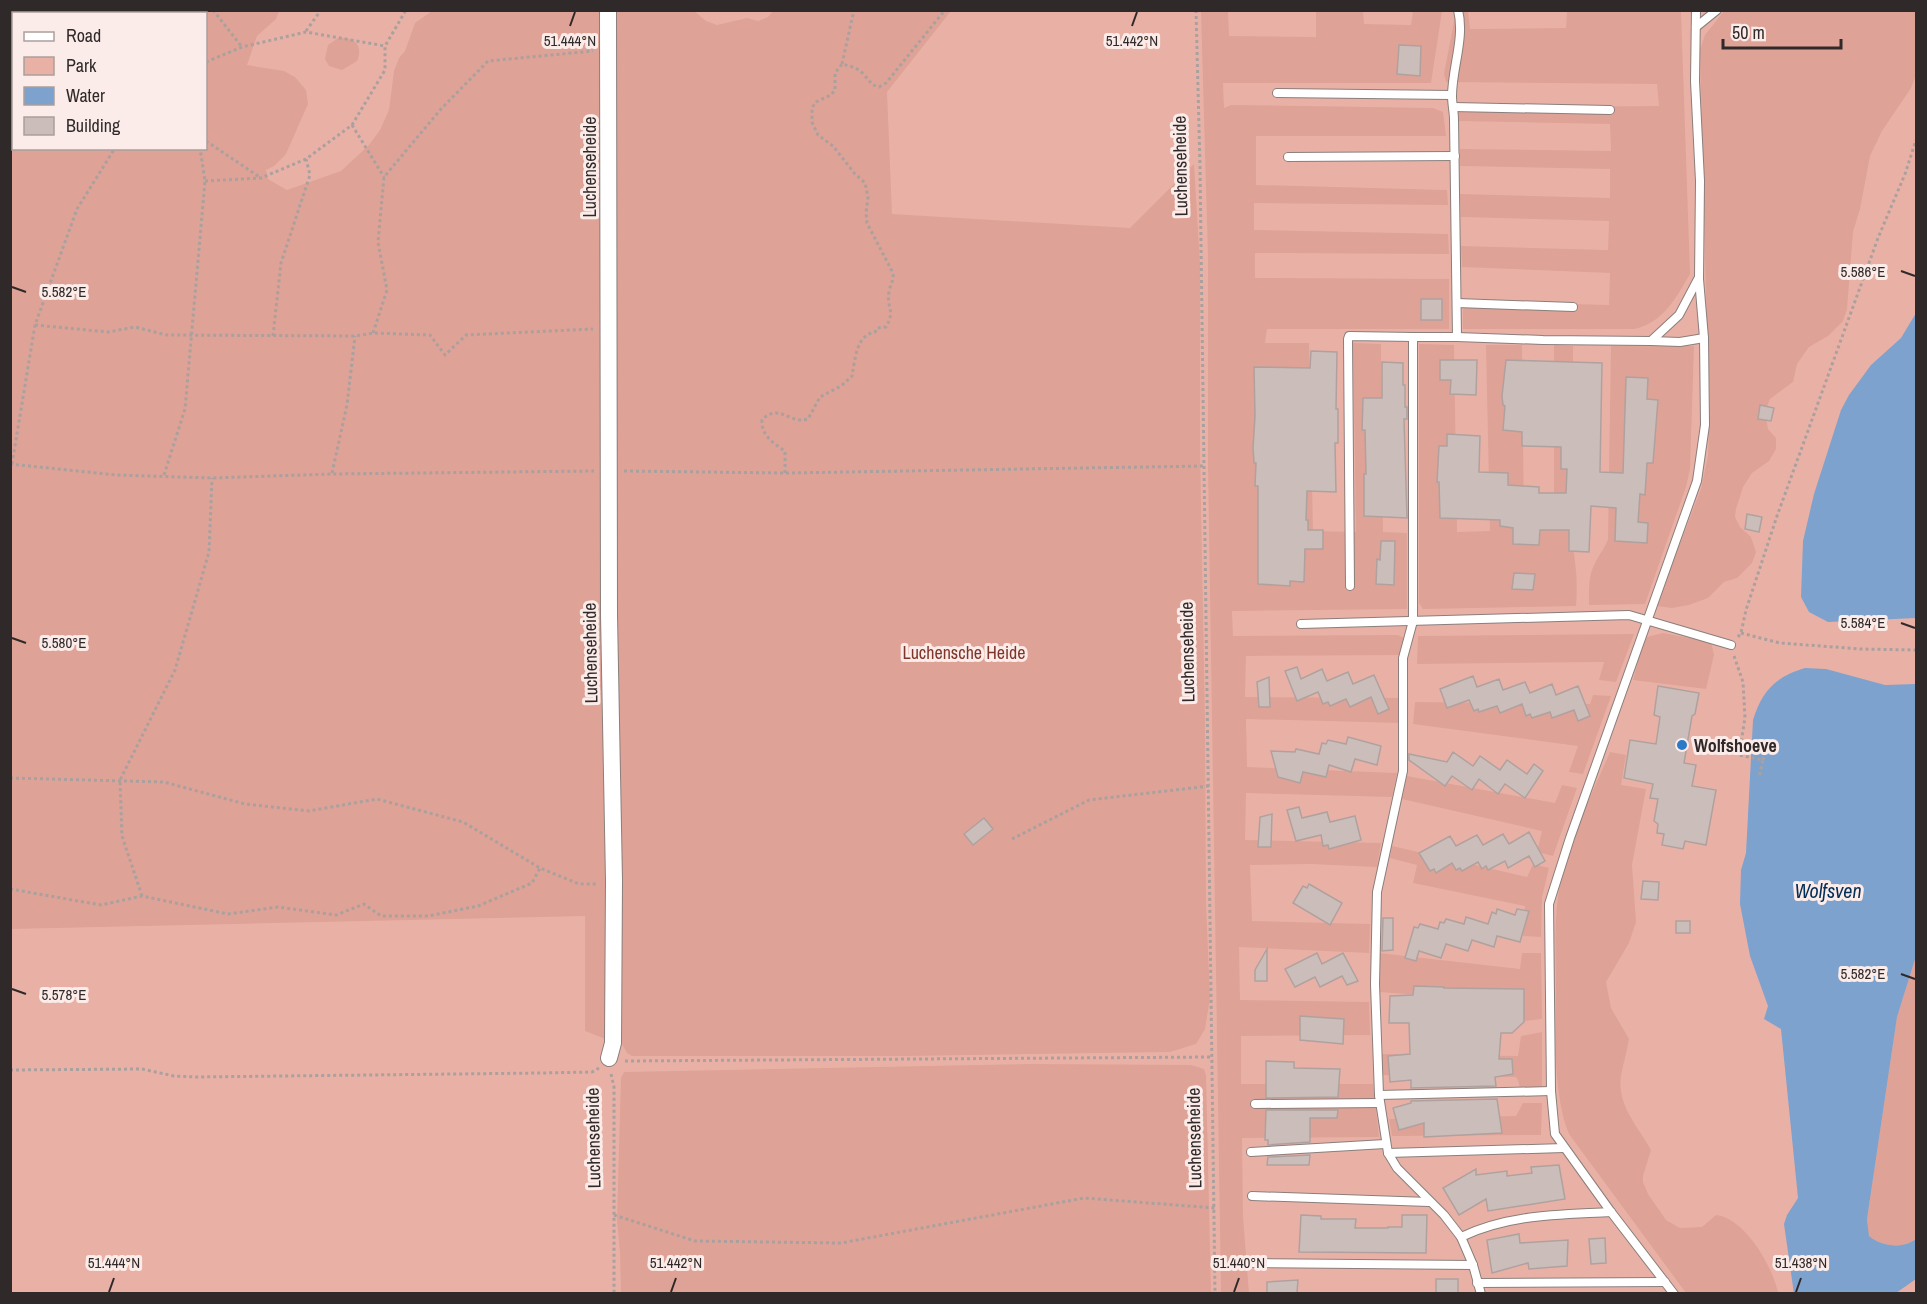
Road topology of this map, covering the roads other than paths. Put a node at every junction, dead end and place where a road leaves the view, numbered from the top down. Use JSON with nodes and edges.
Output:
{"nodes":[{"id":1,"x":608,"y":10,"type":"edge"},
{"id":2,"x":1458,"y":10,"type":"edge"},
{"id":3,"x":1696,"y":10,"type":"edge"},
{"id":4,"x":1717,"y":10,"type":"edge"},
{"id":5,"x":1696,"y":27,"type":"junction"},
{"id":6,"x":1277,"y":93,"type":"dead end"},
{"id":7,"x":1452,"y":95,"type":"junction"},
{"id":8,"x":1453,"y":107,"type":"junction"},
{"id":9,"x":1610,"y":110,"type":"dead end"},
{"id":10,"x":1455,"y":156,"type":"junction"},
{"id":11,"x":1288,"y":157,"type":"dead end"},
{"id":12,"x":1699,"y":279,"type":"junction"},
{"id":13,"x":1457,"y":303,"type":"junction"},
{"id":14,"x":1573,"y":307,"type":"dead end"},
{"id":15,"x":1413,"y":337,"type":"junction"},
{"id":16,"x":1457,"y":337,"type":"junction"},
{"id":17,"x":1704,"y":338,"type":"junction"},
{"id":18,"x":1651,"y":341,"type":"junction"},
{"id":19,"x":1350,"y":586,"type":"dead end"},
{"id":20,"x":1649,"y":620,"type":"junction"},
{"id":21,"x":1413,"y":621,"type":"junction"},
{"id":22,"x":1301,"y":624,"type":"dead end"},
{"id":23,"x":1731,"y":645,"type":"road end"},
{"id":24,"x":609,"y":1058,"type":"road end"},
{"id":25,"x":1551,"y":1091,"type":"junction"},
{"id":26,"x":1379,"y":1099,"type":"junction"},
{"id":27,"x":1256,"y":1104,"type":"dead end"},
{"id":28,"x":1564,"y":1148,"type":"junction"},
{"id":29,"x":1386,"y":1149,"type":"junction"},
{"id":30,"x":1251,"y":1152,"type":"dead end"},
{"id":31,"x":1252,"y":1196,"type":"dead end"},
{"id":32,"x":1429,"y":1202,"type":"junction"},
{"id":33,"x":1611,"y":1212,"type":"junction"},
{"id":34,"x":1461,"y":1237,"type":"junction"},
{"id":35,"x":1254,"y":1263,"type":"dead end"},
{"id":36,"x":1473,"y":1264,"type":"junction"},
{"id":37,"x":1665,"y":1282,"type":"junction"},
{"id":38,"x":1477,"y":1283,"type":"junction"},
{"id":39,"x":1481,"y":1293,"type":"edge"},
{"id":40,"x":1674,"y":1293,"type":"edge"}],
"edges":[{"from":1,"to":24,"type":"street","name":"Luchenseheide"},
{"from":2,"to":7,"type":"lane"},
{"from":3,"to":5,"type":"lane"},
{"from":4,"to":5,"type":"lane"},
{"from":5,"to":12,"type":"lane"},
{"from":6,"to":7,"type":"lane"},
{"from":7,"to":8,"type":"lane"},
{"from":8,"to":9,"type":"lane"},
{"from":8,"to":10,"type":"lane"},
{"from":10,"to":11,"type":"lane"},
{"from":10,"to":13,"type":"lane"},
{"from":12,"to":17,"type":"lane"},
{"from":12,"to":18,"type":"lane"},
{"from":13,"to":14,"type":"lane"},
{"from":13,"to":16,"type":"lane"},
{"from":15,"to":16,"type":"lane"},
{"from":15,"to":19,"type":"lane"},
{"from":15,"to":21,"type":"lane"},
{"from":16,"to":18,"type":"lane"},
{"from":17,"to":18,"type":"lane"},
{"from":17,"to":20,"type":"lane"},
{"from":20,"to":21,"type":"lane"},
{"from":20,"to":23,"type":"lane"},
{"from":20,"to":25,"type":"lane"},
{"from":21,"to":22,"type":"lane"},
{"from":21,"to":26,"type":"lane"},
{"from":25,"to":26,"type":"lane"},
{"from":25,"to":28,"type":"lane"},
{"from":26,"to":27,"type":"lane"},
{"from":26,"to":29,"type":"lane"},
{"from":28,"to":29,"type":"lane"},
{"from":28,"to":33,"type":"lane"},
{"from":29,"to":30,"type":"lane"},
{"from":29,"to":32,"type":"lane"},
{"from":31,"to":32,"type":"lane"},
{"from":32,"to":34,"type":"lane"},
{"from":33,"to":34,"type":"lane"},
{"from":33,"to":37,"type":"lane"},
{"from":34,"to":36,"type":"lane"},
{"from":35,"to":36,"type":"lane"},
{"from":36,"to":38,"type":"lane"},
{"from":37,"to":38,"type":"lane"},
{"from":37,"to":40,"type":"lane"},
{"from":38,"to":39,"type":"lane"}]}
